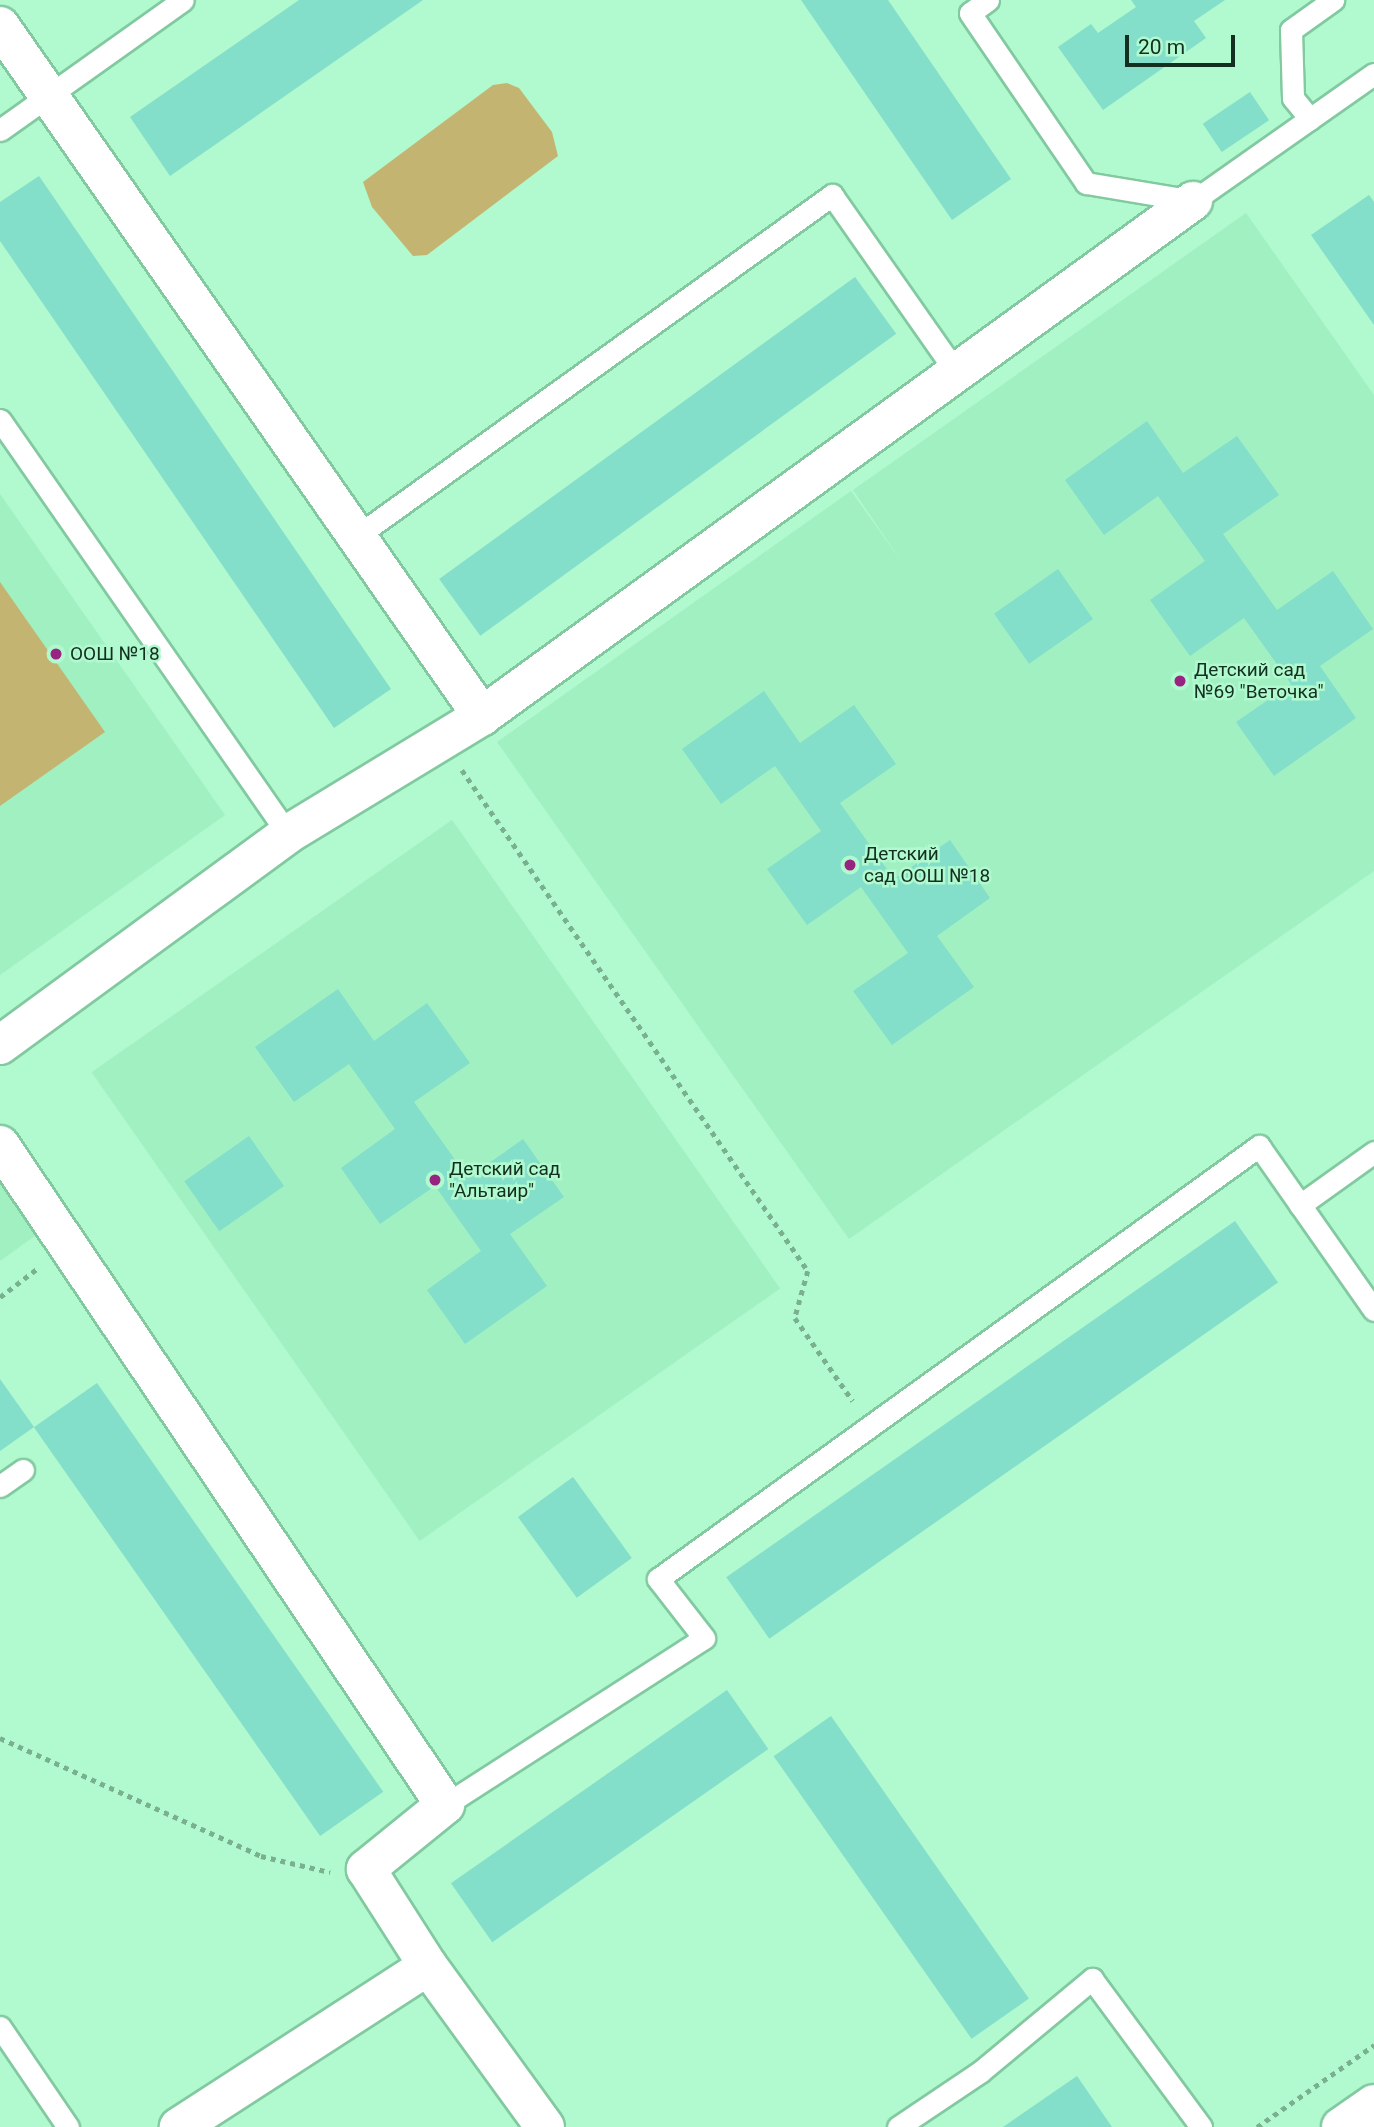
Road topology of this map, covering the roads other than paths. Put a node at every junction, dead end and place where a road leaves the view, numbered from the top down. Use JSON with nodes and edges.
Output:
{"nodes":[{"id":1,"x":183,"y":0,"type":"edge"},
{"id":2,"x":988,"y":0,"type":"edge"},
{"id":3,"x":1333,"y":0,"type":"edge"},
{"id":4,"x":966,"y":6,"type":"edge"},
{"id":5,"x":0,"y":26,"type":"edge"},
{"id":6,"x":1374,"y":74,"type":"edge"},
{"id":7,"x":49,"y":96,"type":"junction"},
{"id":8,"x":1310,"y":119,"type":"junction"},
{"id":9,"x":0,"y":130,"type":"edge"},
{"id":10,"x":1194,"y":201,"type":"junction"},
{"id":11,"x":958,"y":375,"type":"junction"},
{"id":12,"x":0,"y":420,"type":"edge"},
{"id":13,"x":356,"y":536,"type":"junction"},
{"id":14,"x":482,"y":716,"type":"junction"},
{"id":15,"x":288,"y":834,"type":"junction"},
{"id":16,"x":0,"y":1045,"type":"edge"},
{"id":17,"x":0,"y":1145,"type":"edge"},
{"id":18,"x":1374,"y":1152,"type":"edge"},
{"id":19,"x":1300,"y":1205,"type":"junction"},
{"id":20,"x":1374,"y":1310,"type":"edge"},
{"id":21,"x":23,"y":1470,"type":"dead end"},
{"id":22,"x":0,"y":1486,"type":"edge"},
{"id":23,"x":446,"y":1805,"type":"junction"},
{"id":24,"x":428,"y":1966,"type":"junction"},
{"id":25,"x":0,"y":2027,"type":"edge"},
{"id":26,"x":1374,"y":2105,"type":"edge"},
{"id":27,"x":68,"y":2127,"type":"edge"},
{"id":28,"x":179,"y":2127,"type":"edge"},
{"id":29,"x":545,"y":2127,"type":"edge"},
{"id":30,"x":898,"y":2127,"type":"edge"},
{"id":31,"x":1201,"y":2127,"type":"edge"},
{"id":32,"x":1341,"y":2127,"type":"edge"}],
"edges":[{"from":1,"to":7,"type":"lane"},
{"from":2,"to":4,"type":"lane"},
{"from":3,"to":8,"type":"lane"},
{"from":4,"to":10,"type":"lane"},
{"from":5,"to":7,"type":"street"},
{"from":6,"to":8,"type":"lane"},
{"from":7,"to":9,"type":"lane"},
{"from":7,"to":13,"type":"street"},
{"from":8,"to":10,"type":"lane"},
{"from":10,"to":11,"type":"street"},
{"from":11,"to":13,"type":"lane"},
{"from":11,"to":14,"type":"street"},
{"from":12,"to":15,"type":"lane"},
{"from":13,"to":14,"type":"street"},
{"from":14,"to":15,"type":"street"},
{"from":15,"to":16,"type":"street"},
{"from":17,"to":23,"type":"street"},
{"from":18,"to":19,"type":"lane"},
{"from":19,"to":20,"type":"lane"},
{"from":19,"to":23,"type":"lane"},
{"from":21,"to":22,"type":"lane"},
{"from":23,"to":24,"type":"street"},
{"from":24,"to":28,"type":"street"},
{"from":24,"to":29,"type":"street"},
{"from":25,"to":27,"type":"lane"},
{"from":26,"to":32,"type":"street"},
{"from":30,"to":31,"type":"lane"}]}
